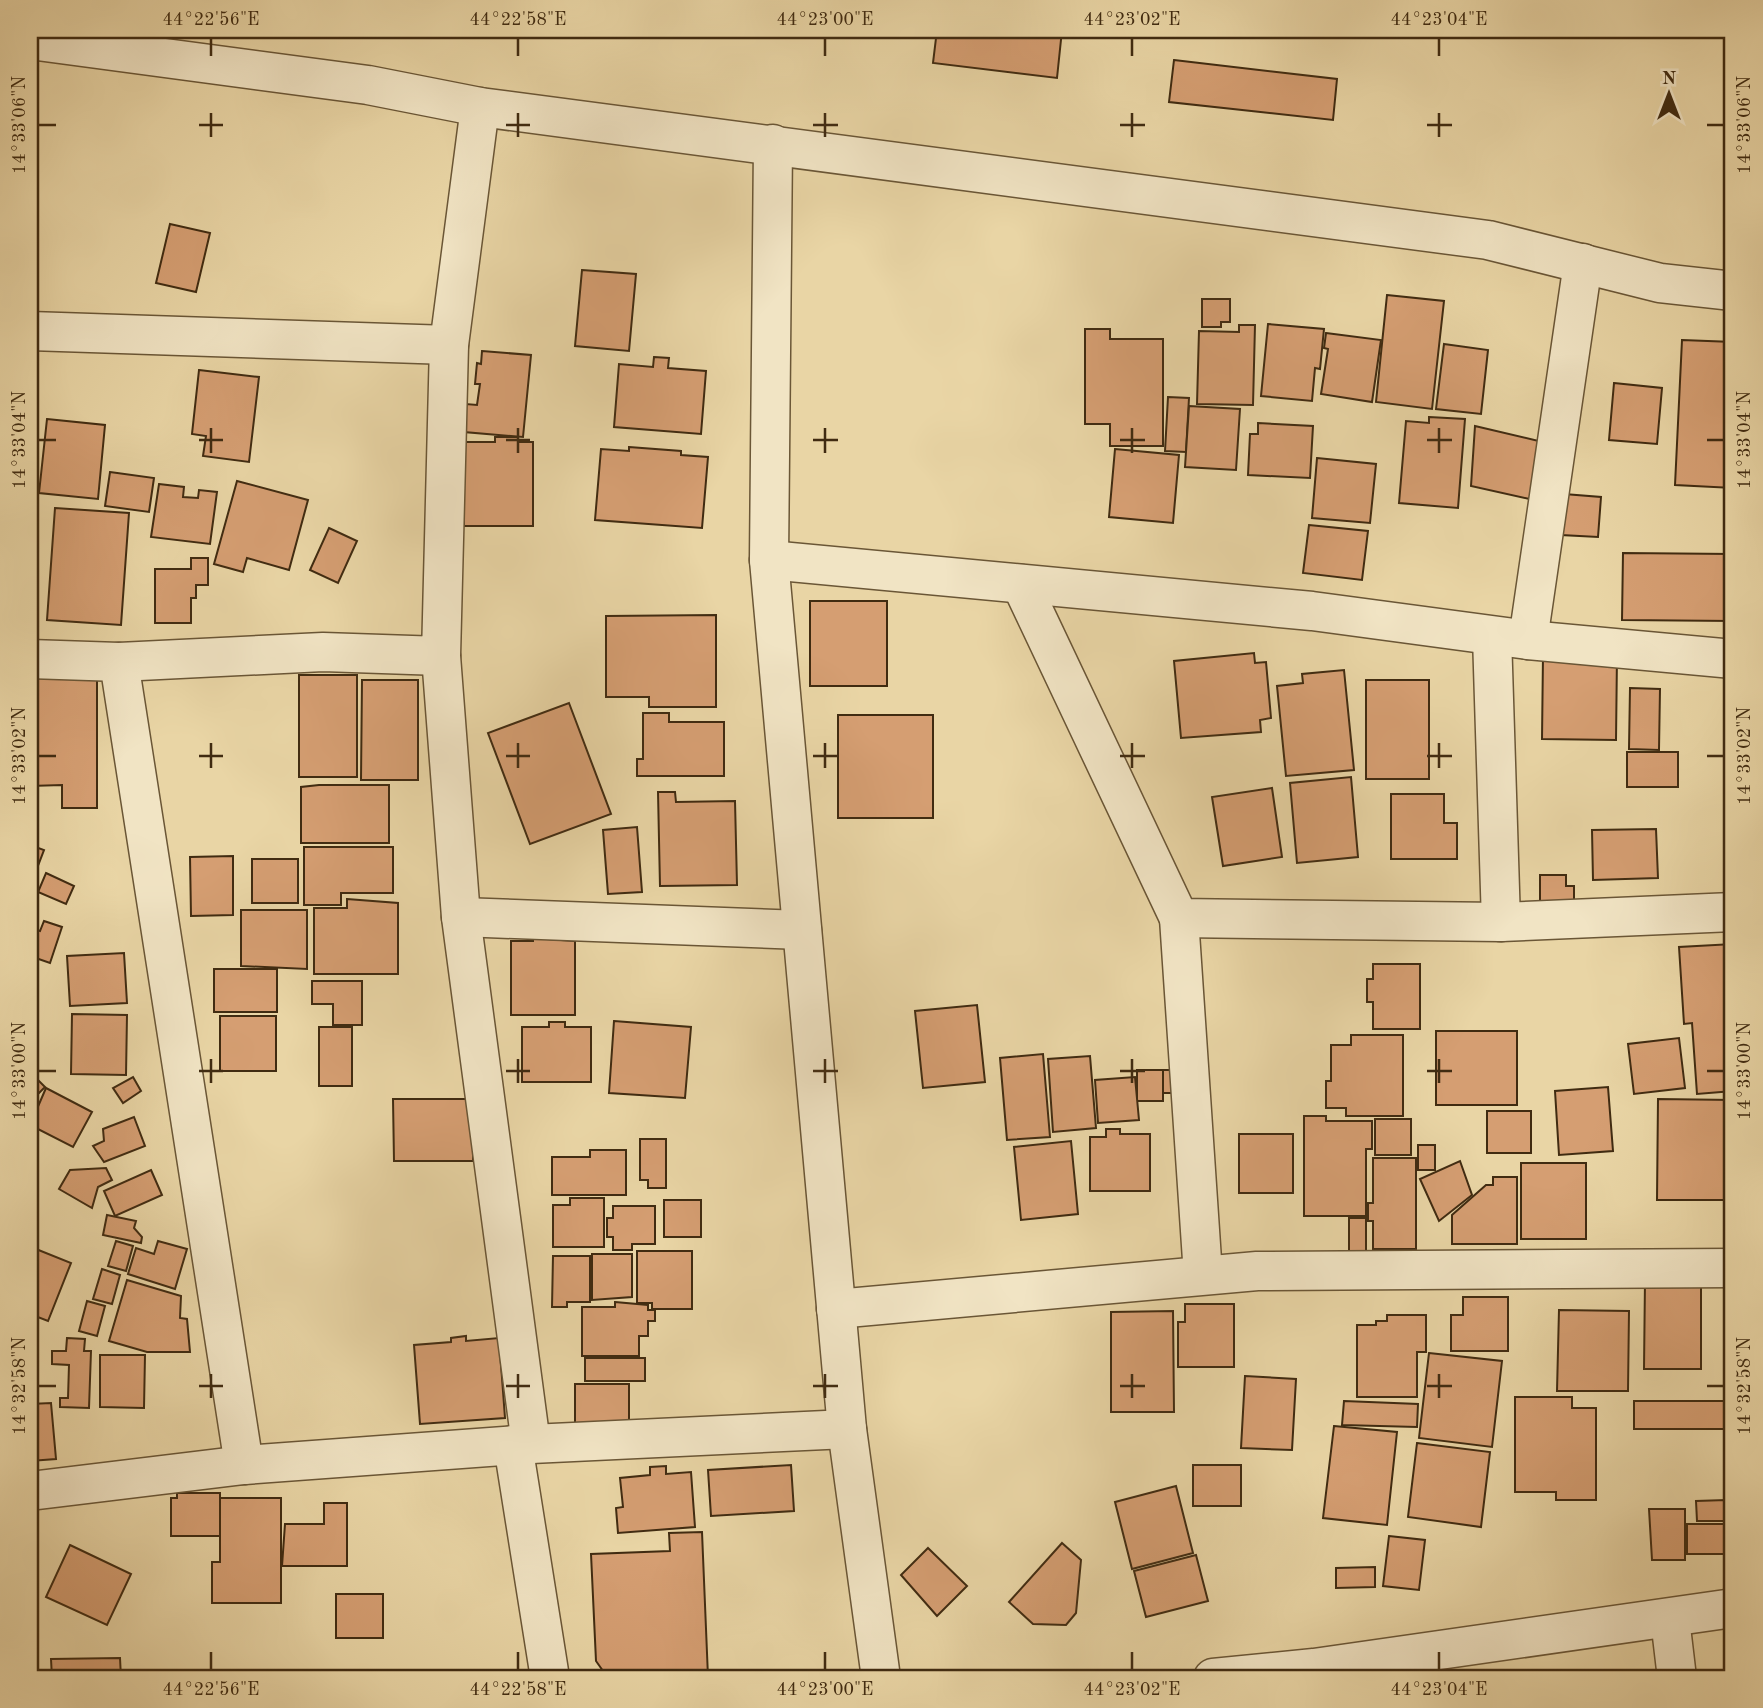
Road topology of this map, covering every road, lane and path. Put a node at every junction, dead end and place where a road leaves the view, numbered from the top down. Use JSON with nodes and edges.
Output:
{"nodes":[{"id":1,"x":30,"y":40,"type":"edge"},
{"id":2,"x":480,"y":107,"type":"junction"},
{"id":3,"x":773,"y":144,"type":"junction"},
{"id":4,"x":1583,"y":263,"type":"junction"},
{"id":5,"x":1733,"y":290,"type":"edge"},
{"id":6,"x":30,"y":331,"type":"edge"},
{"id":7,"x":449,"y":345,"type":"junction"},
{"id":8,"x":769,"y":560,"type":"junction"},
{"id":9,"x":1021,"y":584,"type":"junction"},
{"id":10,"x":1510,"y":638,"type":"junction"},
{"id":11,"x":441,"y":656,"type":"junction"},
{"id":12,"x":30,"y":659,"type":"edge"},
{"id":13,"x":1733,"y":659,"type":"edge"},
{"id":14,"x":119,"y":662,"type":"junction"},
{"id":15,"x":1733,"y":912,"type":"edge"},
{"id":16,"x":461,"y":916,"type":"junction"},
{"id":17,"x":1179,"y":918,"type":"junction"},
{"id":18,"x":1501,"y":922,"type":"junction"},
{"id":19,"x":802,"y":930,"type":"junction"},
{"id":20,"x":1733,"y":1268,"type":"edge"},
{"id":21,"x":1203,"y":1275,"type":"junction"},
{"id":22,"x":836,"y":1309,"type":"junction"},
{"id":23,"x":847,"y":1429,"type":"junction"},
{"id":24,"x":522,"y":1445,"type":"junction"},
{"id":25,"x":244,"y":1465,"type":"junction"},
{"id":26,"x":30,"y":1492,"type":"edge"},
{"id":27,"x":1733,"y":1608,"type":"edge"},
{"id":28,"x":1670,"y":1619,"type":"junction"},
{"id":29,"x":1314,"y":1673,"type":"edge"},
{"id":30,"x":550,"y":1678,"type":"edge"},
{"id":31,"x":881,"y":1678,"type":"edge"},
{"id":32,"x":1213,"y":1678,"type":"edge"},
{"id":33,"x":1677,"y":1678,"type":"edge"}],
"edges":[{"from":1,"to":2,"type":"street"},
{"from":2,"to":3,"type":"street"},
{"from":2,"to":7,"type":"street"},
{"from":3,"to":4,"type":"street"},
{"from":3,"to":8,"type":"street"},
{"from":4,"to":5,"type":"street"},
{"from":4,"to":10,"type":"street"},
{"from":6,"to":7,"type":"street"},
{"from":7,"to":11,"type":"street"},
{"from":8,"to":9,"type":"street"},
{"from":8,"to":19,"type":"street"},
{"from":9,"to":10,"type":"street"},
{"from":9,"to":17,"type":"street"},
{"from":10,"to":13,"type":"street"},
{"from":10,"to":18,"type":"street"},
{"from":11,"to":14,"type":"street"},
{"from":11,"to":16,"type":"street"},
{"from":12,"to":14,"type":"street"},
{"from":14,"to":25,"type":"street"},
{"from":15,"to":18,"type":"street"},
{"from":16,"to":19,"type":"street"},
{"from":16,"to":24,"type":"street"},
{"from":17,"to":18,"type":"street"},
{"from":17,"to":21,"type":"street"},
{"from":19,"to":22,"type":"street"},
{"from":20,"to":21,"type":"street"},
{"from":21,"to":22,"type":"street"},
{"from":22,"to":23,"type":"street"},
{"from":23,"to":24,"type":"street"},
{"from":23,"to":31,"type":"street"},
{"from":24,"to":25,"type":"street"},
{"from":24,"to":30,"type":"street"},
{"from":25,"to":26,"type":"street"},
{"from":27,"to":28,"type":"street"},
{"from":28,"to":29,"type":"street"},
{"from":28,"to":33,"type":"street"},
{"from":29,"to":32,"type":"street"}]}
